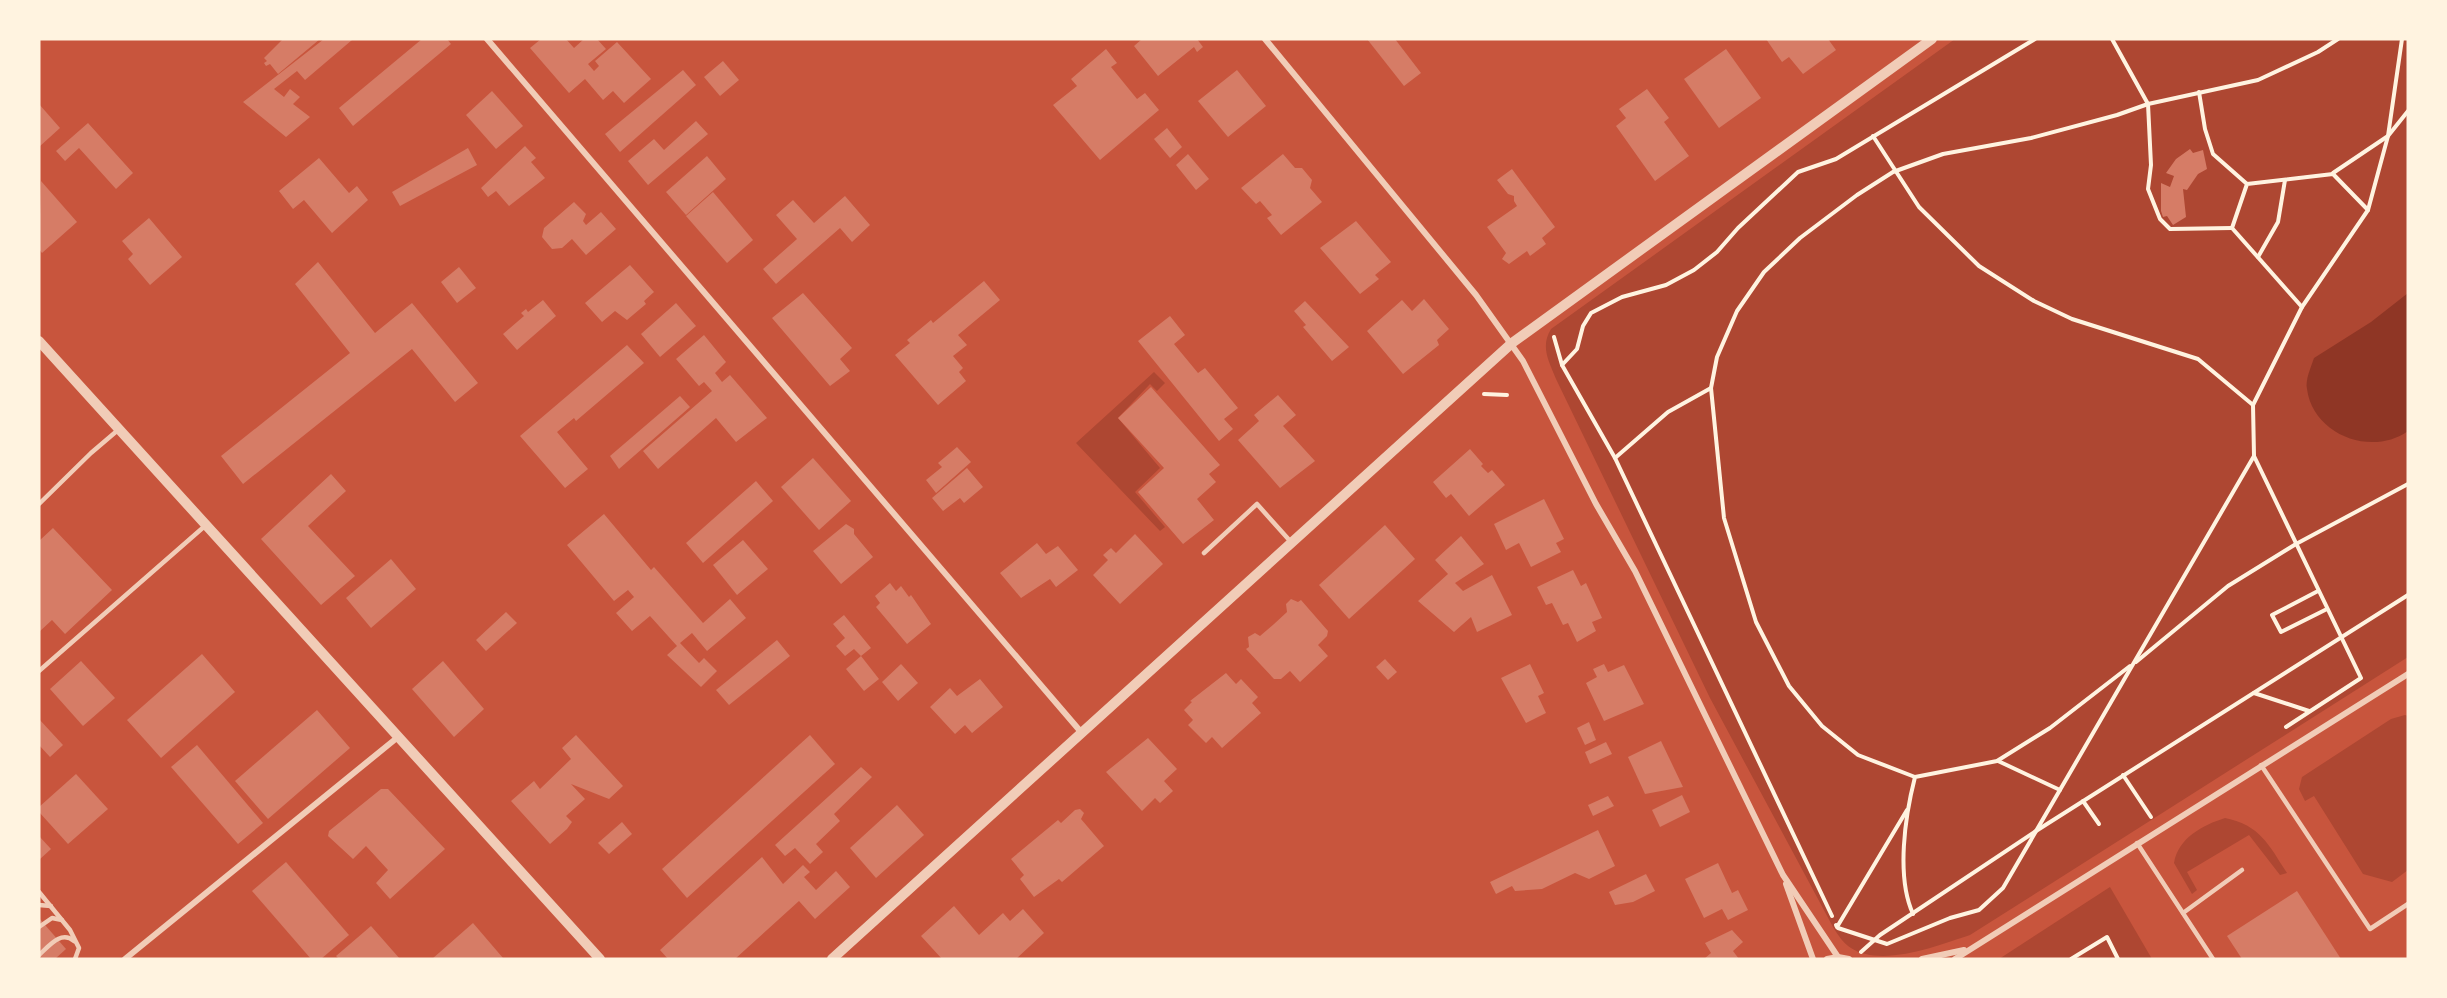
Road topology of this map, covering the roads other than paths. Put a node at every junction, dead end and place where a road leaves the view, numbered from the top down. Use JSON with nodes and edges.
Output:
{"nodes":[{"id":1,"x":487,"y":39,"type":"edge"},
{"id":2,"x":1265,"y":39,"type":"edge"},
{"id":3,"x":1932,"y":39,"type":"edge"},
{"id":4,"x":39,"y":341,"type":"edge"},
{"id":5,"x":1512,"y":343,"type":"junction"},
{"id":6,"x":118,"y":430,"type":"junction"},
{"id":7,"x":39,"y":504,"type":"edge"},
{"id":8,"x":206,"y":525,"type":"junction"},
{"id":9,"x":1291,"y":542,"type":"junction"},
{"id":10,"x":1204,"y":553,"type":"dead end"},
{"id":11,"x":39,"y":671,"type":"edge"},
{"id":12,"x":2408,"y":674,"type":"edge"},
{"id":13,"x":1081,"y":732,"type":"junction"},
{"id":14,"x":398,"y":737,"type":"junction"},
{"id":15,"x":2261,"y":765,"type":"junction"},
{"id":16,"x":2137,"y":843,"type":"junction"},
{"id":17,"x":2242,"y":870,"type":"dead end"},
{"id":18,"x":1783,"y":875,"type":"junction"},
{"id":19,"x":39,"y":892,"type":"edge"},
{"id":20,"x":2408,"y":904,"type":"edge"},
{"id":21,"x":39,"y":905,"type":"edge"},
{"id":22,"x":51,"y":906,"type":"junction"},
{"id":23,"x":2183,"y":913,"type":"junction"},
{"id":24,"x":62,"y":920,"type":"junction"},
{"id":25,"x":39,"y":927,"type":"edge"},
{"id":26,"x":76,"y":942,"type":"junction"},
{"id":27,"x":1967,"y":950,"type":"junction"},
{"id":28,"x":39,"y":955,"type":"edge"},
{"id":29,"x":1838,"y":957,"type":"junction"},
{"id":30,"x":75,"y":959,"type":"edge"},
{"id":31,"x":125,"y":959,"type":"edge"},
{"id":32,"x":600,"y":959,"type":"edge"},
{"id":33,"x":832,"y":959,"type":"edge"},
{"id":34,"x":1813,"y":959,"type":"edge"},
{"id":35,"x":1827,"y":959,"type":"edge"},
{"id":36,"x":1849,"y":959,"type":"edge"},
{"id":37,"x":1922,"y":959,"type":"edge"},
{"id":38,"x":1955,"y":959,"type":"edge"},
{"id":39,"x":2213,"y":959,"type":"edge"}],
"edges":[{"from":1,"to":13,"type":"street"},
{"from":2,"to":5,"type":"street"},
{"from":3,"to":5,"type":"street"},
{"from":4,"to":6,"type":"street"},
{"from":5,"to":9,"type":"street"},
{"from":5,"to":18,"type":"street"},
{"from":6,"to":7,"type":"lane"},
{"from":6,"to":8,"type":"street"},
{"from":8,"to":11,"type":"lane"},
{"from":8,"to":14,"type":"street"},
{"from":9,"to":10,"type":"lane"},
{"from":9,"to":13,"type":"street"},
{"from":12,"to":15,"type":"street"},
{"from":13,"to":33,"type":"street"},
{"from":14,"to":31,"type":"street"},
{"from":14,"to":32,"type":"street"},
{"from":15,"to":16,"type":"street"},
{"from":15,"to":20,"type":"lane"},
{"from":16,"to":23,"type":"lane"},
{"from":16,"to":27,"type":"street"},
{"from":17,"to":23,"type":"lane"},
{"from":18,"to":29,"type":"street"},
{"from":18,"to":34,"type":"street"},
{"from":19,"to":22,"type":"lane"},
{"from":21,"to":22,"type":"lane"},
{"from":22,"to":24,"type":"lane"},
{"from":23,"to":39,"type":"lane"},
{"from":24,"to":25,"type":"lane"},
{"from":24,"to":26,"type":"lane"},
{"from":26,"to":28,"type":"lane"},
{"from":26,"to":30,"type":"lane"},
{"from":27,"to":37,"type":"street"},
{"from":27,"to":38,"type":"street"},
{"from":29,"to":35,"type":"street"},
{"from":29,"to":36,"type":"street"}]}
